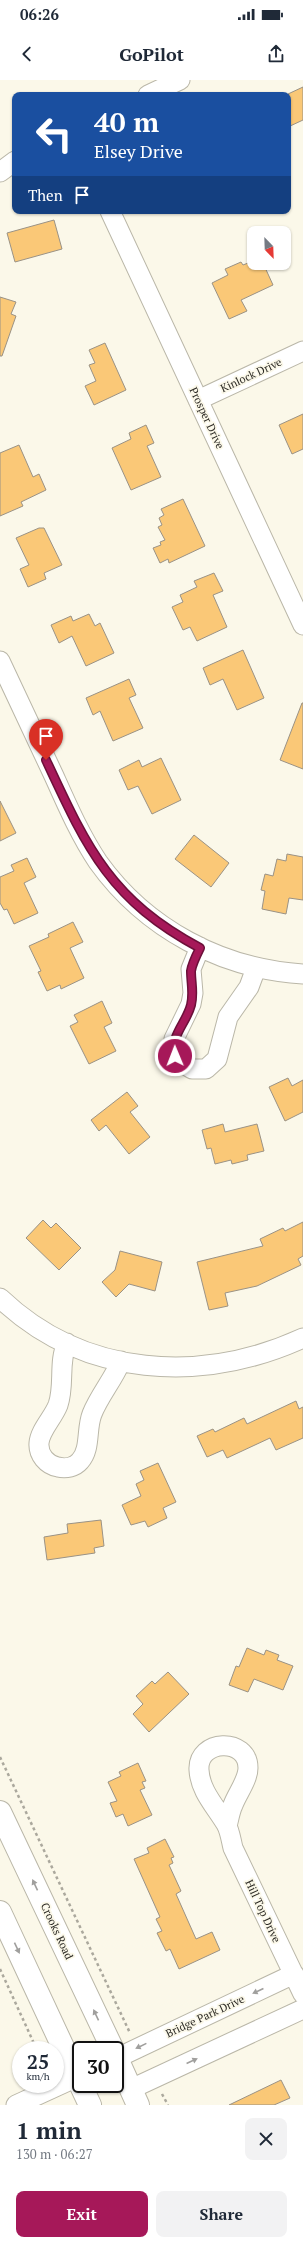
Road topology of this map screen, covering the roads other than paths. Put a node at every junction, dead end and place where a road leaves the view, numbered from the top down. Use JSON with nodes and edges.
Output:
{"nodes":[{"id":1,"x":180,"y":80,"type":"edge"},
{"id":2,"x":154,"y":92,"type":"edge"},
{"id":3,"x":12,"y":163,"type":"edge"},
{"id":4,"x":0,"y":172,"type":"edge"},
{"id":5,"x":111,"y":214,"type":"edge"},
{"id":6,"x":303,"y":351,"type":"edge"},
{"id":7,"x":198,"y":400,"type":"junction"},
{"id":8,"x":303,"y":625,"type":"edge"},
{"id":9,"x":0,"y":661,"type":"edge"},
{"id":10,"x":200,"y":948,"type":"junction"},
{"id":11,"x":256,"y":968,"type":"junction"},
{"id":12,"x":303,"y":974,"type":"edge"},
{"id":13,"x":0,"y":1298,"type":"edge"},
{"id":14,"x":303,"y":1338,"type":"edge"},
{"id":15,"x":67,"y":1343,"type":"junction"},
{"id":16,"x":121,"y":1361,"type":"junction"},
{"id":17,"x":0,"y":1812,"type":"edge"},
{"id":18,"x":227,"y":1826,"type":"dead end"},
{"id":19,"x":0,"y":1912,"type":"edge"},
{"id":20,"x":294,"y":1974,"type":"junction"},
{"id":21,"x":303,"y":1994,"type":"edge"},
{"id":22,"x":303,"y":2009,"type":"edge"},
{"id":23,"x":109,"y":2041,"type":"edge"},
{"id":24,"x":124,"y":2050,"type":"edge"},
{"id":25,"x":72,"y":2066,"type":"edge"},
{"id":26,"x":124,"y":2073,"type":"edge"},
{"id":27,"x":72,"y":2079,"type":"edge"},
{"id":28,"x":84,"y":2093,"type":"edge"},
{"id":29,"x":135,"y":2097,"type":"edge"},
{"id":30,"x":16,"y":2105,"type":"edge"},
{"id":31,"x":90,"y":2105,"type":"edge"}],
"edges":[{"from":1,"to":2,"type":"street"},
{"from":3,"to":4,"type":"street"},
{"from":5,"to":7,"type":"street","name":"Prosper Drive"},
{"from":6,"to":7,"type":"street","name":"Kinlock Drive"},
{"from":7,"to":8,"type":"street","name":"Prosper Drive"},
{"from":9,"to":10,"type":"street"},
{"from":10,"to":11,"type":"street"},
{"from":10,"to":11,"type":"street"},
{"from":11,"to":12,"type":"street"},
{"from":13,"to":15,"type":"street"},
{"from":14,"to":16,"type":"street"},
{"from":15,"to":16,"type":"street"},
{"from":15,"to":16,"type":"street"},
{"from":23,"to":17,"type":"main road","name":"Crooks Road","one_way":true},
{"from":18,"to":20,"type":"street","name":"Hill Top Drive"},
{"from":19,"to":25,"type":"main road","one_way":true},
{"from":20,"to":21,"type":"street","name":"Hill Top Drive"},
{"from":20,"to":24,"type":"street","name":"Bridge Park Drive","one_way":true},
{"from":29,"to":22,"type":"street","one_way":true},
{"from":26,"to":29,"type":"main road","name":"Crooks Road"},
{"from":27,"to":30,"type":"street"},
{"from":28,"to":31,"type":"main road"}]}
